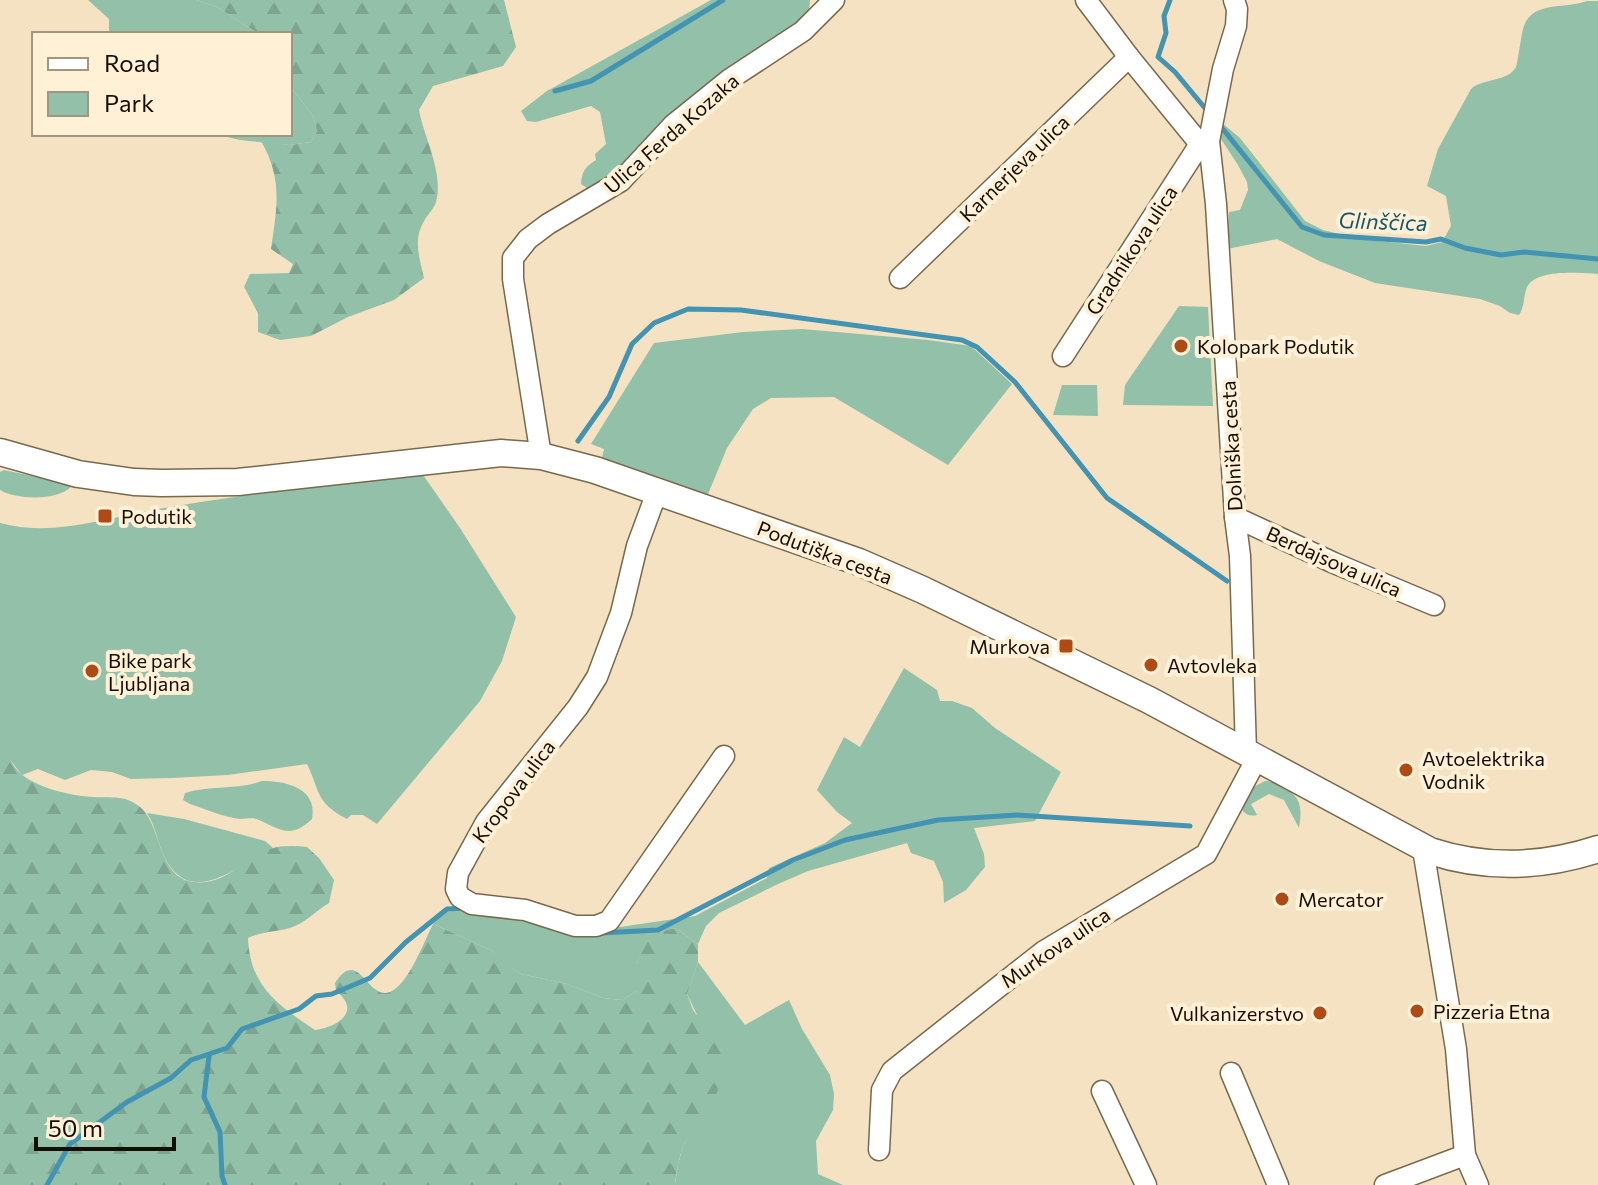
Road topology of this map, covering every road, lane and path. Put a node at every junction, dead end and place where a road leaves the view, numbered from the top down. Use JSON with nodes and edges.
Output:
{"nodes":[{"id":1,"x":834,"y":0,"type":"edge"},
{"id":2,"x":1086,"y":0,"type":"edge"},
{"id":3,"x":1234,"y":0,"type":"edge"},
{"id":4,"x":1129,"y":57,"type":"junction"},
{"id":5,"x":1206,"y":137,"type":"junction"},
{"id":6,"x":900,"y":278,"type":"dead end"},
{"id":7,"x":1063,"y":356,"type":"dead end"},
{"id":8,"x":0,"y":452,"type":"edge"},
{"id":9,"x":541,"y":456,"type":"junction"},
{"id":10,"x":657,"y":492,"type":"junction"},
{"id":11,"x":1235,"y":517,"type":"junction"},
{"id":12,"x":1434,"y":605,"type":"dead end"},
{"id":13,"x":1252,"y":755,"type":"junction"},
{"id":14,"x":724,"y":756,"type":"dead end"},
{"id":15,"x":1423,"y":849,"type":"junction"},
{"id":16,"x":1598,"y":849,"type":"edge"},
{"id":17,"x":1231,"y":1073,"type":"dead end"},
{"id":18,"x":1102,"y":1091,"type":"dead end"},
{"id":19,"x":879,"y":1150,"type":"dead end"},
{"id":20,"x":1465,"y":1155,"type":"junction"},
{"id":21,"x":1146,"y":1185,"type":"edge"},
{"id":22,"x":1278,"y":1185,"type":"edge"},
{"id":23,"x":1385,"y":1185,"type":"edge"},
{"id":24,"x":1478,"y":1185,"type":"edge"}],
"edges":[{"from":1,"to":9,"type":"street","name":"Ulica Ferda Kozaka"},
{"from":2,"to":4,"type":"street"},
{"from":3,"to":5,"type":"street","name":"Dolniška cesta"},
{"from":4,"to":5,"type":"street"},
{"from":4,"to":6,"type":"street","name":"Karnerjeva ulica"},
{"from":5,"to":7,"type":"street","name":"Gradnikova ulica"},
{"from":5,"to":11,"type":"street","name":"Dolniška cesta"},
{"from":8,"to":9,"type":"street","name":"Podutiška cesta"},
{"from":9,"to":10,"type":"street","name":"Podutiška cesta"},
{"from":10,"to":13,"type":"street","name":"Podutiška cesta"},
{"from":10,"to":14,"type":"street","name":"Kropova ulica"},
{"from":11,"to":12,"type":"street","name":"Berdajsova ulica"},
{"from":11,"to":13,"type":"street","name":"Dolniška cesta"},
{"from":13,"to":15,"type":"street","name":"Podutiška cesta"},
{"from":13,"to":19,"type":"street","name":"Murkova ulica"},
{"from":15,"to":16,"type":"street","name":"Podutiška cesta"},
{"from":15,"to":20,"type":"street"},
{"from":17,"to":22,"type":"street"},
{"from":18,"to":21,"type":"street"},
{"from":20,"to":23,"type":"street"},
{"from":20,"to":24,"type":"street"}]}
